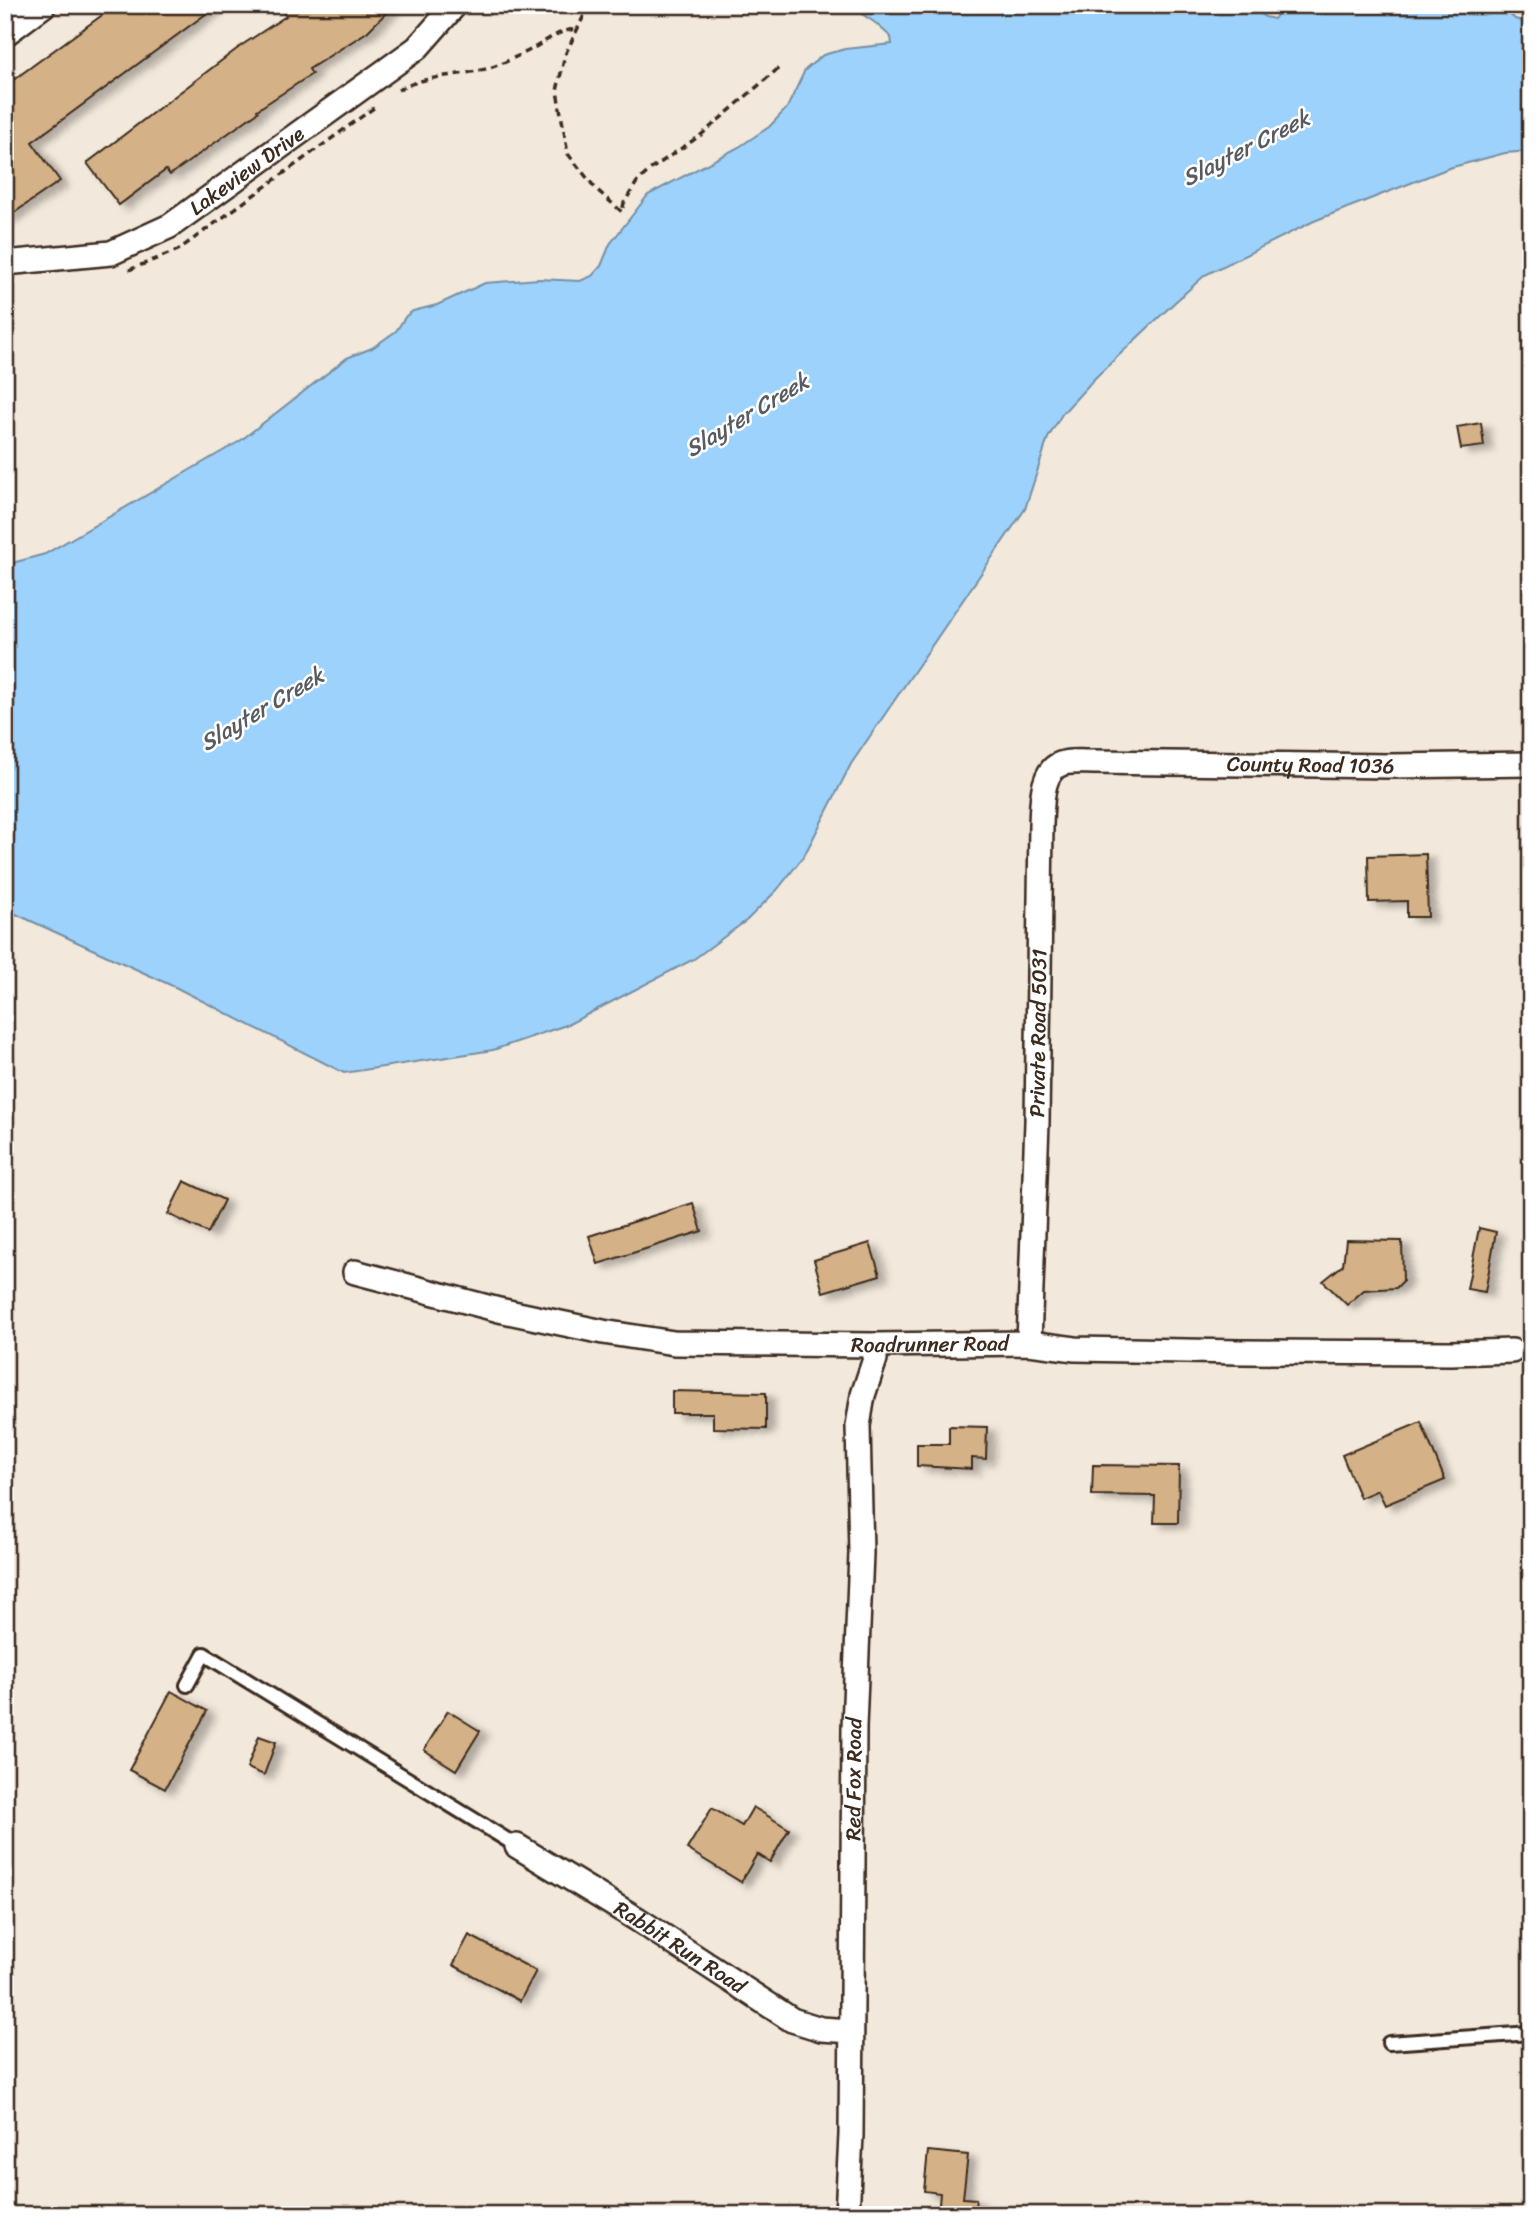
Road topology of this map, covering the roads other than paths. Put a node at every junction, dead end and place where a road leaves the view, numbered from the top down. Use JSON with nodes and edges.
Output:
{"nodes":[{"id":1,"x":44,"y":5,"type":"edge"},
{"id":2,"x":456,"y":5,"type":"edge"},
{"id":3,"x":5,"y":34,"type":"edge"},
{"id":4,"x":5,"y":263,"type":"edge"},
{"id":5,"x":1093,"y":762,"type":"joint"},
{"id":6,"x":1531,"y":764,"type":"edge"},
{"id":7,"x":355,"y":1272,"type":"dead end"},
{"id":8,"x":1029,"y":1343,"type":"junction"},
{"id":9,"x":875,"y":1345,"type":"junction"},
{"id":10,"x":1512,"y":1351,"type":"dead end"},
{"id":11,"x":187,"y":1685,"type":"dead end"},
{"id":12,"x":517,"y":1846,"type":"joint"},
{"id":13,"x":851,"y":2031,"type":"junction"},
{"id":14,"x":1531,"y":2033,"type":"edge"},
{"id":15,"x":1389,"y":2043,"type":"dead end"},
{"id":16,"x":847,"y":2215,"type":"edge"}],
"edges":[{"from":1,"to":3,"type":"street"},
{"from":2,"to":4,"type":"street","name":"Lakeview Drive"},
{"from":5,"to":6,"type":"street","name":"County Road 1036"},
{"from":5,"to":8,"type":"street","name":"Private Road 5031"},
{"from":7,"to":9,"type":"street","name":"Roadrunner Road"},
{"from":8,"to":9,"type":"street","name":"Roadrunner Road"},
{"from":8,"to":10,"type":"street","name":"Roadrunner Road"},
{"from":9,"to":13,"type":"street","name":"Red Fox Road"},
{"from":11,"to":12,"type":"lane"},
{"from":12,"to":13,"type":"street","name":"Rabbit Run Road"},
{"from":13,"to":16,"type":"street","name":"Red Fox Road"},
{"from":14,"to":15,"type":"lane"}]}
